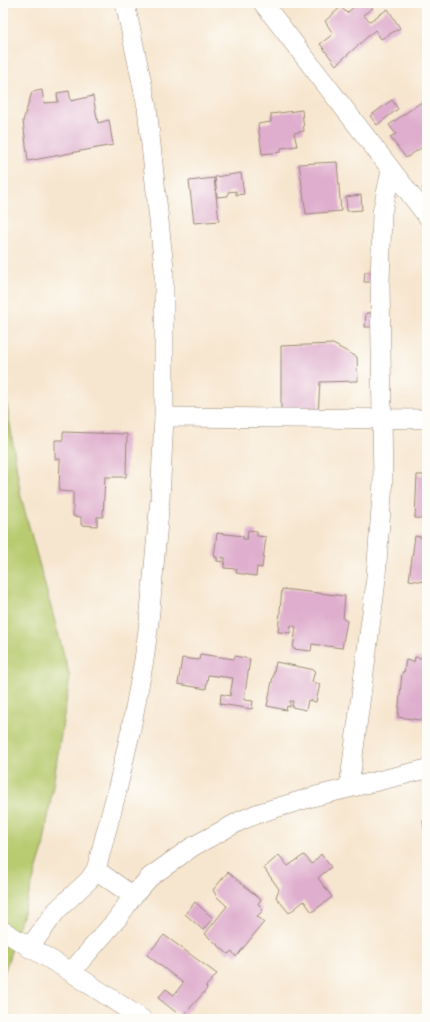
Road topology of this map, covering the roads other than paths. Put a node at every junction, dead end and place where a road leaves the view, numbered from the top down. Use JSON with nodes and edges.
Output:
{"nodes":[{"id":1,"x":125,"y":3,"type":"edge"},
{"id":2,"x":263,"y":3,"type":"edge"},
{"id":3,"x":391,"y":170,"type":"junction"},
{"id":4,"x":427,"y":216,"type":"edge"},
{"id":5,"x":164,"y":417,"type":"junction"},
{"id":6,"x":427,"y":419,"type":"edge"},
{"id":7,"x":382,"y":420,"type":"junction"},
{"id":8,"x":427,"y":769,"type":"edge"},
{"id":9,"x":349,"y":787,"type":"junction"},
{"id":10,"x":96,"y":870,"type":"junction"},
{"id":11,"x":133,"y":896,"type":"junction"},
{"id":12,"x":3,"y":931,"type":"edge"},
{"id":13,"x":29,"y":948,"type":"junction"},
{"id":14,"x":71,"y":972,"type":"junction"},
{"id":15,"x":142,"y":1019,"type":"edge"}],
"edges":[{"from":1,"to":5,"type":"street"},
{"from":2,"to":3,"type":"street"},
{"from":3,"to":4,"type":"street"},
{"from":3,"to":7,"type":"street"},
{"from":5,"to":7,"type":"street"},
{"from":5,"to":10,"type":"street"},
{"from":6,"to":7,"type":"street"},
{"from":7,"to":9,"type":"street"},
{"from":8,"to":9,"type":"street"},
{"from":9,"to":11,"type":"street"},
{"from":10,"to":11,"type":"street"},
{"from":10,"to":13,"type":"street"},
{"from":11,"to":14,"type":"street"},
{"from":12,"to":13,"type":"street"},
{"from":13,"to":14,"type":"street"},
{"from":14,"to":15,"type":"street"}]}
